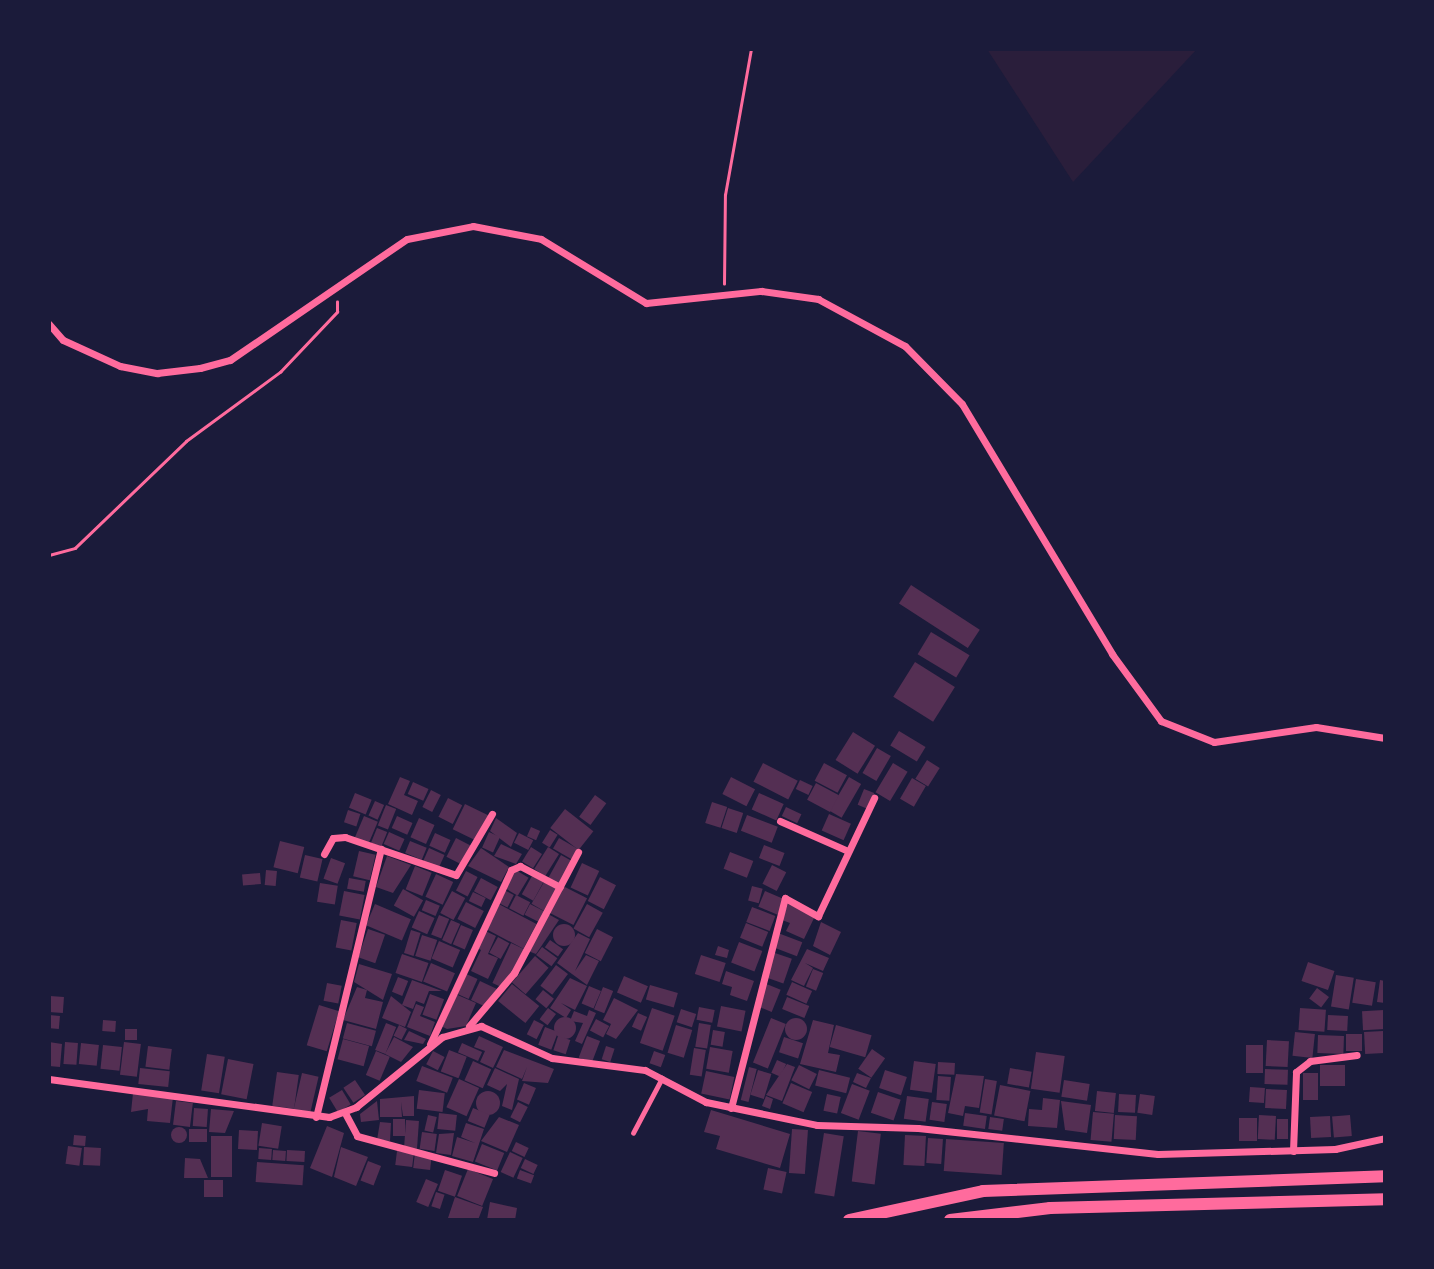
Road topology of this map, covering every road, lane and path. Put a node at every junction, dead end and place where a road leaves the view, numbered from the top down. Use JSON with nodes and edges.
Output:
{"nodes":[{"id":1,"x":751,"y":49,"type":"edge"},
{"id":2,"x":337,"y":288,"type":"junction"},
{"id":3,"x":727,"y":295,"type":"junction"},
{"id":4,"x":49,"y":324,"type":"edge"},
{"id":5,"x":49,"y":555,"type":"edge"},
{"id":6,"x":1385,"y":738,"type":"edge"},
{"id":7,"x":874,"y":798,"type":"dead end"},
{"id":8,"x":492,"y":814,"type":"dead end"},
{"id":9,"x":780,"y":821,"type":"dead end"},
{"id":10,"x":381,"y":849,"type":"junction"},
{"id":11,"x":848,"y":850,"type":"junction"},
{"id":12,"x":578,"y":852,"type":"dead end"},
{"id":13,"x":324,"y":854,"type":"dead end"},
{"id":14,"x":560,"y":887,"type":"junction"},
{"id":15,"x":468,"y":1027,"type":"junction"},
{"id":16,"x":430,"y":1045,"type":"junction"},
{"id":17,"x":1357,"y":1055,"type":"dead end"},
{"id":18,"x":662,"y":1077,"type":"junction"},
{"id":19,"x":49,"y":1079,"type":"edge"},
{"id":20,"x":731,"y":1108,"type":"junction"},
{"id":21,"x":345,"y":1113,"type":"junction"},
{"id":22,"x":316,"y":1117,"type":"junction"},
{"id":23,"x":633,"y":1133,"type":"dead end"},
{"id":24,"x":1385,"y":1138,"type":"edge"},
{"id":25,"x":1293,"y":1152,"type":"junction"},
{"id":26,"x":494,"y":1172,"type":"dead end"},
{"id":27,"x":1385,"y":1176,"type":"edge"},
{"id":28,"x":1385,"y":1199,"type":"edge"},
{"id":29,"x":849,"y":1220,"type":"edge"},
{"id":30,"x":950,"y":1220,"type":"edge"}],
"edges":[{"from":1,"to":3,"type":"path"},
{"from":2,"to":3,"type":"street"},
{"from":2,"to":4,"type":"street"},
{"from":2,"to":5,"type":"path"},
{"from":3,"to":6,"type":"street"},
{"from":7,"to":11,"type":"street"},
{"from":8,"to":10,"type":"street"},
{"from":9,"to":11,"type":"street"},
{"from":10,"to":13,"type":"street"},
{"from":10,"to":22,"type":"street"},
{"from":11,"to":20,"type":"street"},
{"from":12,"to":14,"type":"street"},
{"from":14,"to":15,"type":"street"},
{"from":14,"to":16,"type":"street"},
{"from":15,"to":16,"type":"street"},
{"from":15,"to":18,"type":"street"},
{"from":16,"to":21,"type":"street"},
{"from":17,"to":25,"type":"street"},
{"from":18,"to":20,"type":"street"},
{"from":18,"to":23,"type":"lane"},
{"from":19,"to":22,"type":"street"},
{"from":20,"to":25,"type":"street"},
{"from":21,"to":22,"type":"street"},
{"from":21,"to":26,"type":"street"},
{"from":24,"to":25,"type":"street"},
{"from":27,"to":29,"type":"main road"},
{"from":28,"to":30,"type":"main road"}]}
